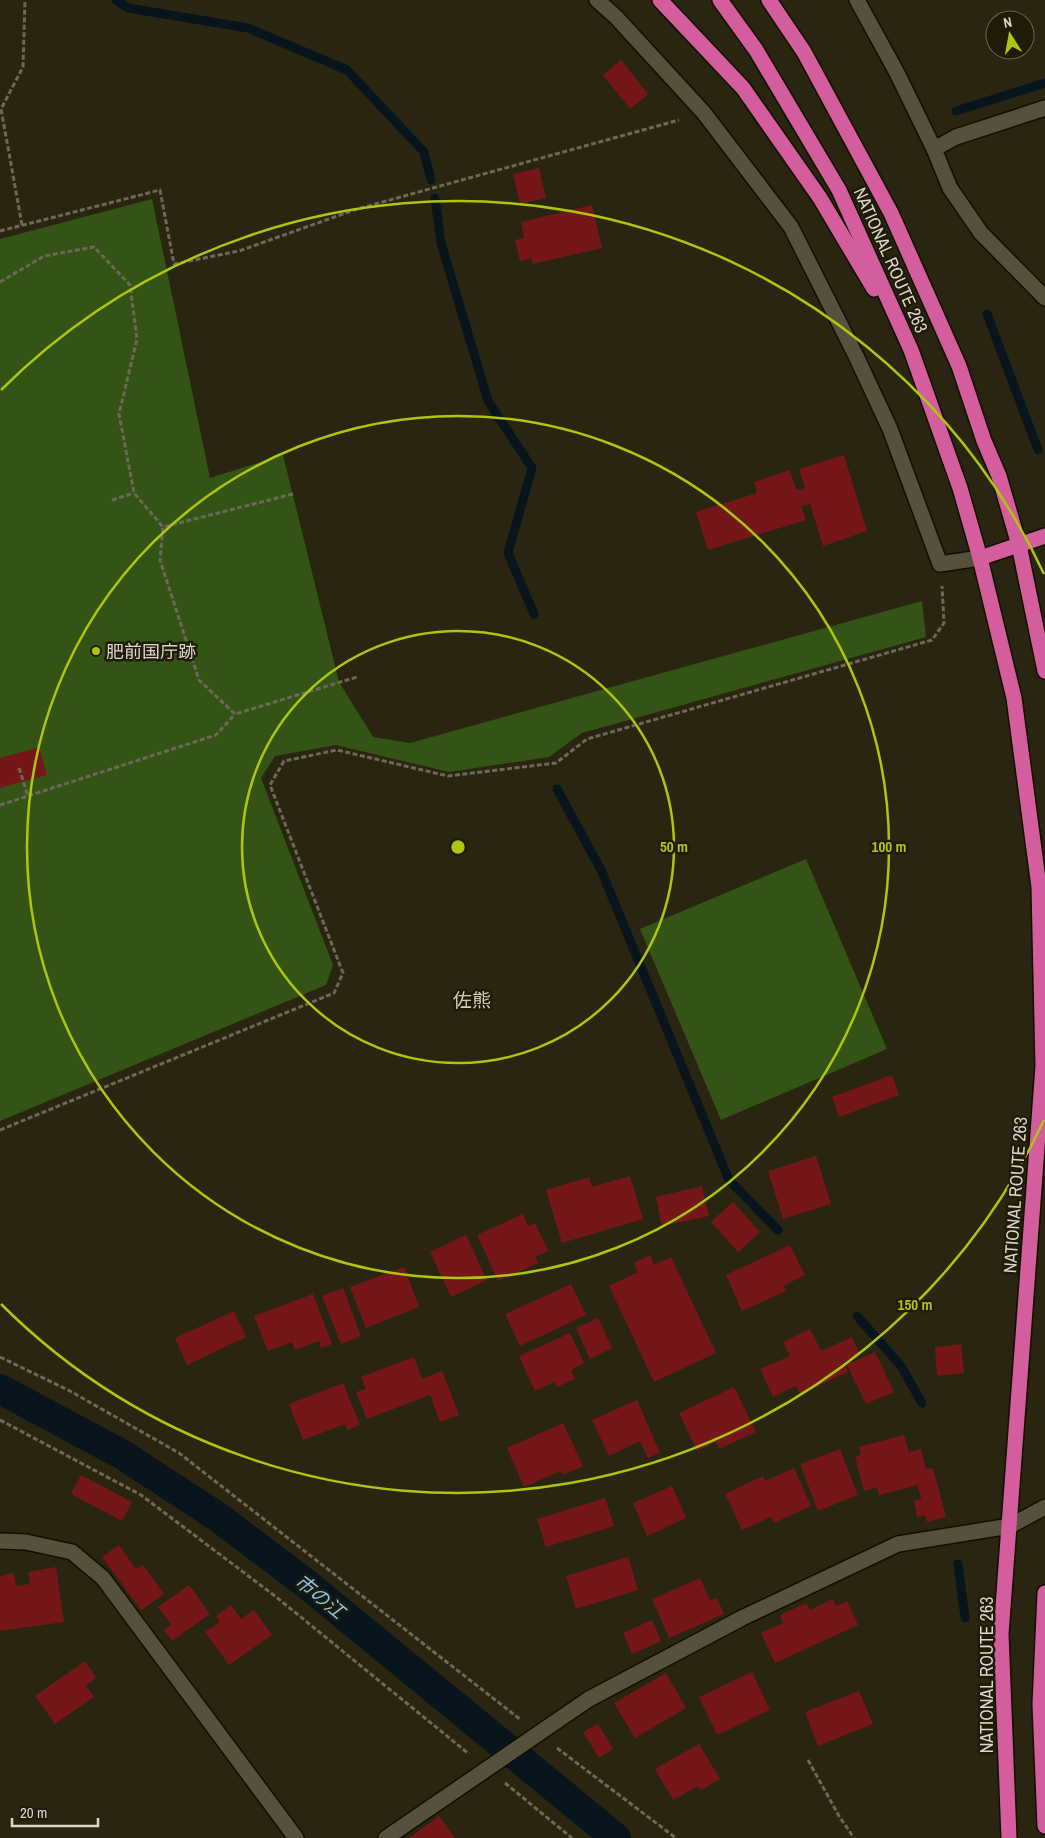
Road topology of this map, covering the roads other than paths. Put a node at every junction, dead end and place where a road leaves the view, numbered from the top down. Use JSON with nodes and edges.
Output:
{"nodes":[{"id":1,"x":597,"y":0,"type":"edge"},
{"id":2,"x":660,"y":0,"type":"edge"},
{"id":3,"x":720,"y":0,"type":"edge"},
{"id":4,"x":769,"y":0,"type":"edge"},
{"id":5,"x":857,"y":0,"type":"edge"},
{"id":6,"x":1045,"y":108,"type":"edge"},
{"id":7,"x":934,"y":149,"type":"junction"},
{"id":8,"x":1045,"y":298,"type":"edge"},
{"id":9,"x":911,"y":350,"type":"junction"},
{"id":10,"x":1045,"y":536,"type":"edge"},
{"id":11,"x":1019,"y":544,"type":"junction"},
{"id":12,"x":980,"y":558,"type":"junction"},
{"id":13,"x":1045,"y":671,"type":"edge"},
{"id":14,"x":1045,"y":1507,"type":"edge"},
{"id":15,"x":1010,"y":1526,"type":"junction"},
{"id":16,"x":0,"y":1541,"type":"edge"},
{"id":17,"x":1045,"y":1593,"type":"edge"},
{"id":18,"x":1045,"y":1826,"type":"edge"},
{"id":19,"x":296,"y":1838,"type":"edge"},
{"id":20,"x":386,"y":1838,"type":"edge"},
{"id":21,"x":1009,"y":1838,"type":"edge"}],
"edges":[{"from":1,"to":12,"type":"street"},
{"from":2,"to":9,"type":"highway"},
{"from":3,"to":9,"type":"highway","name":"NATIONAL ROUTE 263"},
{"from":4,"to":11,"type":"highway","name":"NATIONAL ROUTE 263"},
{"from":5,"to":7,"type":"street"},
{"from":6,"to":7,"type":"street"},
{"from":7,"to":8,"type":"street"},
{"from":9,"to":12,"type":"highway","name":"NATIONAL ROUTE 263"},
{"from":10,"to":11,"type":"highway"},
{"from":11,"to":12,"type":"highway"},
{"from":11,"to":13,"type":"highway","name":"NATIONAL ROUTE 263"},
{"from":12,"to":15,"type":"highway","name":"NATIONAL ROUTE 263"},
{"from":14,"to":15,"type":"street"},
{"from":15,"to":20,"type":"street"},
{"from":15,"to":21,"type":"highway","name":"NATIONAL ROUTE 263"},
{"from":16,"to":19,"type":"street"},
{"from":17,"to":18,"type":"highway"}]}
